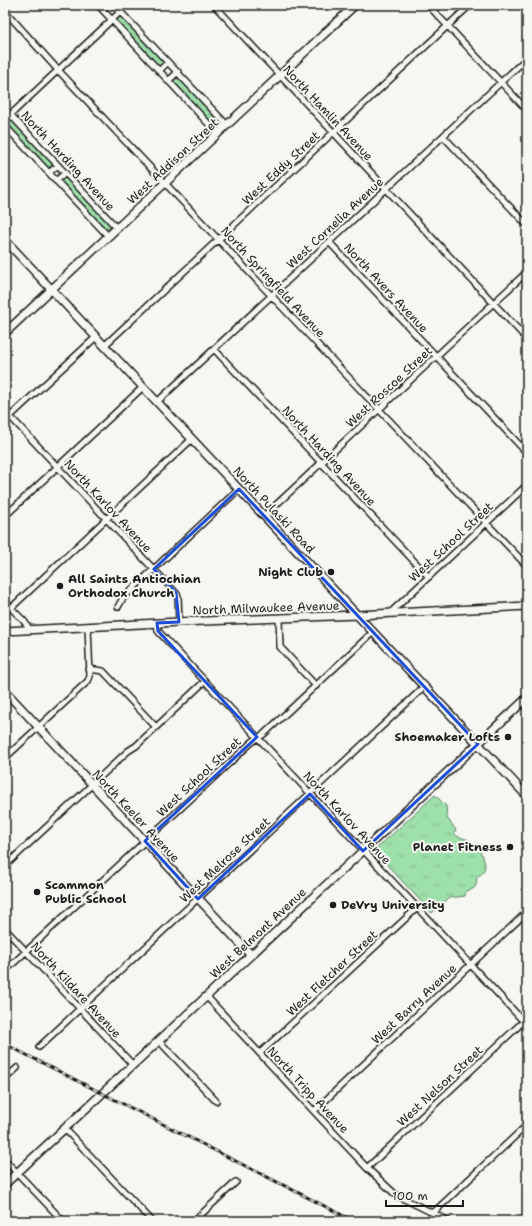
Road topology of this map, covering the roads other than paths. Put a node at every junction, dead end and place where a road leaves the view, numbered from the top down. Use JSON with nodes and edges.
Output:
{"nodes":[{"id":1,"x":98,"y":5,"type":"edge"},
{"id":2,"x":114,"y":5,"type":"edge"},
{"id":3,"x":214,"y":5,"type":"edge"},
{"id":4,"x":355,"y":5,"type":"edge"},
{"id":5,"x":428,"y":5,"type":"edge"},
{"id":6,"x":470,"y":5,"type":"edge"},
{"id":7,"x":5,"y":11,"type":"edge"},
{"id":8,"x":120,"y":12,"type":"junction"},
{"id":9,"x":112,"y":20,"type":"junction"},
{"id":10,"x":448,"y":26,"type":"junction"},
{"id":11,"x":527,"y":58,"type":"edge"},
{"id":12,"x":168,"y":62,"type":"junction"},
{"id":13,"x":58,"y":70,"type":"junction"},
{"id":14,"x":159,"y":71,"type":"junction"},
{"id":15,"x":178,"y":72,"type":"junction"},
{"id":16,"x":280,"y":76,"type":"junction"},
{"id":17,"x":168,"y":81,"type":"junction"},
{"id":18,"x":501,"y":82,"type":"junction"},
{"id":19,"x":5,"y":109,"type":"edge"},
{"id":20,"x":527,"y":110,"type":"edge"},
{"id":21,"x":11,"y":115,"type":"junction"},
{"id":22,"x":5,"y":120,"type":"edge"},
{"id":23,"x":227,"y":125,"type":"junction"},
{"id":24,"x":5,"y":126,"type":"edge"},
{"id":25,"x":333,"y":133,"type":"junction"},
{"id":26,"x":218,"y":134,"type":"junction"},
{"id":27,"x":443,"y":136,"type":"junction"},
{"id":28,"x":58,"y":164,"type":"junction"},
{"id":29,"x":49,"y":173,"type":"junction"},
{"id":30,"x":65,"y":173,"type":"junction"},
{"id":31,"x":56,"y":181,"type":"junction"},
{"id":32,"x":165,"y":183,"type":"junction"},
{"id":33,"x":386,"y":189,"type":"junction"},
{"id":34,"x":527,"y":225,"type":"edge"},
{"id":35,"x":117,"y":228,"type":"junction"},
{"id":36,"x":108,"y":236,"type":"junction"},
{"id":37,"x":219,"y":239,"type":"junction"},
{"id":38,"x":5,"y":240,"type":"edge"},
{"id":39,"x":329,"y":242,"type":"junction"},
{"id":40,"x":527,"y":272,"type":"edge"},
{"id":41,"x":51,"y":289,"type":"junction"},
{"id":42,"x":272,"y":296,"type":"junction"},
{"id":43,"x":493,"y":303,"type":"junction"},
{"id":44,"x":5,"y":333,"type":"edge"},
{"id":45,"x":96,"y":337,"type":"junction"},
{"id":46,"x":527,"y":339,"type":"edge"},
{"id":47,"x":104,"y":346,"type":"junction"},
{"id":48,"x":214,"y":349,"type":"junction"},
{"id":49,"x":436,"y":357,"type":"junction"},
{"id":50,"x":143,"y":387,"type":"junction"},
{"id":51,"x":157,"y":402,"type":"junction"},
{"id":52,"x":379,"y":410,"type":"junction"},
{"id":53,"x":5,"y":411,"type":"edge"},
{"id":54,"x":10,"y":416,"type":"junction"},
{"id":55,"x":5,"y":421,"type":"edge"},
{"id":56,"x":192,"y":439,"type":"junction"},
{"id":57,"x":527,"y":453,"type":"edge"},
{"id":58,"x":322,"y":463,"type":"junction"},
{"id":59,"x":57,"y":467,"type":"junction"},
{"id":60,"x":527,"y":485,"type":"edge"},
{"id":61,"x":239,"y":490,"type":"junction"},
{"id":62,"x":5,"y":516,"type":"edge"},
{"id":63,"x":264,"y":516,"type":"junction"},
{"id":64,"x":106,"y":518,"type":"junction"},
{"id":65,"x":486,"y":523,"type":"junction"},
{"id":66,"x":527,"y":566,"type":"edge"},
{"id":67,"x":154,"y":569,"type":"junction"},
{"id":68,"x":429,"y":577,"type":"junction"},
{"id":69,"x":5,"y":602,"type":"edge"},
{"id":70,"x":527,"y":606,"type":"edge"},
{"id":71,"x":118,"y":607,"type":"dead end"},
{"id":72,"x":11,"y":608,"type":"junction"},
{"id":73,"x":390,"y":613,"type":"junction"},
{"id":74,"x":357,"y":615,"type":"junction"},
{"id":75,"x":279,"y":619,"type":"junction"},
{"id":76,"x":179,"y":622,"type":"junction"},
{"id":77,"x":157,"y":623,"type":"junction"},
{"id":78,"x":88,"y":627,"type":"junction"},
{"id":79,"x":30,"y":630,"type":"junction"},
{"id":80,"x":5,"y":631,"type":"edge"},
{"id":81,"x":373,"y":632,"type":"junction"},
{"id":82,"x":90,"y":668,"type":"junction"},
{"id":83,"x":205,"y":681,"type":"junction"},
{"id":84,"x":316,"y":686,"type":"junction"},
{"id":85,"x":424,"y":687,"type":"junction"},
{"id":86,"x":5,"y":691,"type":"edge"},
{"id":87,"x":527,"y":698,"type":"edge"},
{"id":88,"x":38,"y":727,"type":"junction"},
{"id":89,"x":156,"y":727,"type":"junction"},
{"id":90,"x":258,"y":738,"type":"junction"},
{"id":91,"x":478,"y":744,"type":"junction"},
{"id":92,"x":5,"y":758,"type":"edge"},
{"id":93,"x":92,"y":784,"type":"junction"},
{"id":94,"x":310,"y":794,"type":"junction"},
{"id":95,"x":527,"y":796,"type":"edge"},
{"id":96,"x":145,"y":841,"type":"junction"},
{"id":97,"x":363,"y":851,"type":"junction"},
{"id":98,"x":5,"y":866,"type":"edge"},
{"id":99,"x":198,"y":899,"type":"junction"},
{"id":100,"x":417,"y":908,"type":"junction"},
{"id":101,"x":527,"y":912,"type":"edge"},
{"id":102,"x":5,"y":929,"type":"edge"},
{"id":103,"x":26,"y":952,"type":"junction"},
{"id":104,"x":251,"y":955,"type":"junction"},
{"id":105,"x":470,"y":965,"type":"junction"},
{"id":106,"x":5,"y":971,"type":"edge"},
{"id":107,"x":207,"y":997,"type":"junction"},
{"id":108,"x":80,"y":1009,"type":"junction"},
{"id":109,"x":526,"y":1022,"type":"edge"},
{"id":110,"x":159,"y":1041,"type":"junction"},
{"id":111,"x":39,"y":1047,"type":"dead end"},
{"id":112,"x":260,"y":1053,"type":"junction"},
{"id":113,"x":133,"y":1065,"type":"junction"},
{"id":114,"x":17,"y":1068,"type":"dead end"},
{"id":115,"x":5,"y":1079,"type":"edge"},
{"id":116,"x":216,"y":1101,"type":"dead end"},
{"id":117,"x":314,"y":1111,"type":"junction"},
{"id":118,"x":527,"y":1126,"type":"edge"},
{"id":119,"x":65,"y":1129,"type":"junction"},
{"id":120,"x":5,"y":1160,"type":"edge"},
{"id":121,"x":367,"y":1168,"type":"junction"},
{"id":122,"x":17,"y":1173,"type":"junction"},
{"id":123,"x":236,"y":1182,"type":"dead end"},
{"id":124,"x":5,"y":1184,"type":"edge"},
{"id":125,"x":433,"y":1213,"type":"junction"},
{"id":126,"x":63,"y":1221,"type":"edge"},
{"id":127,"x":152,"y":1221,"type":"edge"},
{"id":128,"x":194,"y":1221,"type":"edge"},
{"id":129,"x":449,"y":1221,"type":"edge"}],
"edges":[{"from":1,"to":9,"type":"street"},
{"from":2,"to":8,"type":"street"},
{"from":3,"to":16,"type":"street","name":"North Hamlin Avenue"},
{"from":4,"to":16,"type":"main road","name":"West Addison Street"},
{"from":5,"to":10,"type":"street"},
{"from":6,"to":10,"type":"street","name":"West Eddy Street"},
{"from":7,"to":13,"type":"street","name":"North Springfield Avenue"},
{"from":8,"to":9,"type":"street"},
{"from":8,"to":12,"type":"street"},
{"from":9,"to":13,"type":"street"},
{"from":9,"to":14,"type":"street"},
{"from":10,"to":18,"type":"street"},
{"from":10,"to":25,"type":"street","name":"West Eddy Street"},
{"from":11,"to":18,"type":"street","name":"West Cornelia Avenue"},
{"from":12,"to":14,"type":"street"},
{"from":12,"to":15,"type":"street"},
{"from":13,"to":21,"type":"street"},
{"from":13,"to":32,"type":"street","name":"North Springfield Avenue"},
{"from":14,"to":17,"type":"street"},
{"from":15,"to":17,"type":"street"},
{"from":15,"to":23,"type":"street"},
{"from":16,"to":23,"type":"main road","name":"West Addison Street"},
{"from":16,"to":25,"type":"street","name":"North Hamlin Avenue"},
{"from":17,"to":26,"type":"street"},
{"from":18,"to":20,"type":"street"},
{"from":18,"to":27,"type":"street","name":"West Cornelia Avenue"},
{"from":19,"to":21,"type":"street","name":"North Harding Avenue"},
{"from":21,"to":22,"type":"street"},
{"from":21,"to":28,"type":"street","name":"North Harding Avenue"},
{"from":23,"to":26,"type":"main road","name":"West Addison Street"},
{"from":24,"to":29,"type":"street","name":"North Harding Avenue"},
{"from":25,"to":33,"type":"street","name":"North Hamlin Avenue"},
{"from":25,"to":37,"type":"street","name":"West Eddy Street"},
{"from":26,"to":32,"type":"main road","name":"West Addison Street"},
{"from":27,"to":33,"type":"street","name":"West Cornelia Avenue"},
{"from":27,"to":34,"type":"street"},
{"from":28,"to":29,"type":"street"},
{"from":28,"to":30,"type":"street","name":"North Harding Avenue"},
{"from":29,"to":31,"type":"street","name":"North Harding Avenue"},
{"from":30,"to":31,"type":"street"},
{"from":30,"to":35,"type":"street","name":"North Harding Avenue"},
{"from":31,"to":36,"type":"street","name":"North Harding Avenue"},
{"from":32,"to":35,"type":"main road","name":"West Addison Street"},
{"from":32,"to":37,"type":"street","name":"North Springfield Avenue"},
{"from":33,"to":39,"type":"street","name":"West Cornelia Avenue"},
{"from":33,"to":43,"type":"street","name":"North Hamlin Avenue"},
{"from":35,"to":36,"type":"main road","name":"West Addison Street"},
{"from":36,"to":41,"type":"main road","name":"West Addison Street"},
{"from":37,"to":42,"type":"street","name":"North Springfield Avenue"},
{"from":37,"to":47,"type":"street","name":"West Eddy Street"},
{"from":38,"to":41,"type":"main road","name":"North Pulaski Road"},
{"from":39,"to":42,"type":"street","name":"West Cornelia Avenue"},
{"from":39,"to":49,"type":"street","name":"North Avers Avenue"},
{"from":40,"to":43,"type":"street","name":"West Roscoe Street"},
{"from":41,"to":44,"type":"main road","name":"West Addison Street"},
{"from":41,"to":45,"type":"main road","name":"North Pulaski Road"},
{"from":42,"to":48,"type":"street","name":"West Cornelia Avenue"},
{"from":42,"to":52,"type":"street","name":"North Springfield Avenue"},
{"from":43,"to":46,"type":"street","name":"North Hamlin Avenue"},
{"from":43,"to":49,"type":"street","name":"West Roscoe Street"},
{"from":45,"to":47,"type":"main road","name":"North Pulaski Road"},
{"from":45,"to":54,"type":"street"},
{"from":47,"to":50,"type":"main road","name":"North Pulaski Road"},
{"from":48,"to":51,"type":"street","name":"West Cornelia Avenue"},
{"from":48,"to":58,"type":"street","name":"North Harding Avenue"},
{"from":49,"to":52,"type":"street","name":"West Roscoe Street"},
{"from":49,"to":57,"type":"street","name":"North Avers Avenue"},
{"from":50,"to":51,"type":"main road","name":"North Pulaski Road"},
{"from":50,"to":59,"type":"street"},
{"from":51,"to":56,"type":"main road","name":"North Pulaski Road"},
{"from":52,"to":58,"type":"street","name":"West Roscoe Street"},
{"from":52,"to":65,"type":"street","name":"North Springfield Avenue"},
{"from":53,"to":54,"type":"street","name":"North Karlov Avenue"},
{"from":54,"to":55,"type":"street"},
{"from":54,"to":59,"type":"street","name":"North Karlov Avenue"},
{"from":56,"to":61,"type":"main road","name":"North Pulaski Road"},
{"from":56,"to":64,"type":"street"},
{"from":58,"to":63,"type":"street","name":"West Roscoe Street"},
{"from":58,"to":68,"type":"street","name":"North Harding Avenue"},
{"from":59,"to":62,"type":"street"},
{"from":59,"to":64,"type":"street","name":"North Karlov Avenue"},
{"from":60,"to":65,"type":"street","name":"West School Street"},
{"from":61,"to":63,"type":"main road","name":"North Pulaski Road"},
{"from":61,"to":67,"type":"street"},
{"from":63,"to":74,"type":"main road","name":"North Pulaski Road"},
{"from":64,"to":67,"type":"street","name":"North Karlov Avenue"},
{"from":64,"to":72,"type":"street"},
{"from":65,"to":66,"type":"street","name":"North Springfield Avenue"},
{"from":65,"to":68,"type":"street","name":"West School Street"},
{"from":67,"to":71,"type":"street"},
{"from":67,"to":76,"type":"street","name":"North Karlov Avenue"},
{"from":68,"to":73,"type":"street","name":"West School Street"},
{"from":69,"to":72,"type":"street"},
{"from":70,"to":73,"type":"main road","name":"North Milwaukee Avenue"},
{"from":72,"to":79,"type":"street"},
{"from":73,"to":74,"type":"main road","name":"North Milwaukee Avenue"},
{"from":74,"to":75,"type":"main road","name":"North Milwaukee Avenue"},
{"from":74,"to":81,"type":"main road","name":"North Pulaski Road"},
{"from":75,"to":76,"type":"main road","name":"North Milwaukee Avenue"},
{"from":75,"to":84,"type":"street"},
{"from":76,"to":77,"type":"main road","name":"North Milwaukee Avenue"},
{"from":77,"to":78,"type":"main road","name":"North Milwaukee Avenue"},
{"from":77,"to":83,"type":"street","name":"North Karlov Avenue"},
{"from":78,"to":79,"type":"main road","name":"North Milwaukee Avenue"},
{"from":78,"to":82,"type":"street"},
{"from":79,"to":80,"type":"main road","name":"North Milwaukee Avenue"},
{"from":81,"to":84,"type":"street","name":"West School Street"},
{"from":81,"to":85,"type":"main road","name":"North Pulaski Road"},
{"from":82,"to":88,"type":"street"},
{"from":82,"to":89,"type":"street"},
{"from":83,"to":89,"type":"street"},
{"from":83,"to":90,"type":"street","name":"North Karlov Avenue"},
{"from":84,"to":90,"type":"street","name":"West School Street"},
{"from":85,"to":91,"type":"main road","name":"North Pulaski Road"},
{"from":85,"to":94,"type":"street","name":"West Melrose Street"},
{"from":86,"to":88,"type":"main road","name":"North Keeler Avenue"},
{"from":87,"to":91,"type":"main road","name":"West Belmont Avenue"},
{"from":88,"to":92,"type":"street"},
{"from":88,"to":93,"type":"main road","name":"North Keeler Avenue"},
{"from":89,"to":93,"type":"street"},
{"from":90,"to":94,"type":"street","name":"North Karlov Avenue"},
{"from":90,"to":96,"type":"street","name":"West School Street"},
{"from":91,"to":95,"type":"main road","name":"North Pulaski Road"},
{"from":91,"to":97,"type":"main road","name":"West Belmont Avenue"},
{"from":93,"to":96,"type":"main road","name":"North Keeler Avenue"},
{"from":93,"to":98,"type":"street"},
{"from":94,"to":97,"type":"street","name":"North Karlov Avenue"},
{"from":94,"to":99,"type":"street","name":"West Melrose Street"},
{"from":96,"to":99,"type":"main road","name":"North Keeler Avenue"},
{"from":96,"to":103,"type":"street","name":"West School Street"},
{"from":97,"to":100,"type":"street","name":"North Karlov Avenue"},
{"from":97,"to":104,"type":"main road","name":"West Belmont Avenue"},
{"from":99,"to":104,"type":"main road","name":"North Keeler Avenue"},
{"from":99,"to":108,"type":"street","name":"West Melrose Street"},
{"from":100,"to":105,"type":"street","name":"North Karlov Avenue"},
{"from":100,"to":112,"type":"street","name":"West Fletcher Street"},
{"from":101,"to":105,"type":"street","name":"West Barry Avenue"},
{"from":102,"to":103,"type":"street","name":"North Kildare Avenue"},
{"from":103,"to":106,"type":"street","name":"West School Street"},
{"from":103,"to":108,"type":"street","name":"North Kildare Avenue"},
{"from":104,"to":107,"type":"main road","name":"West Belmont Avenue"},
{"from":105,"to":109,"type":"street","name":"North Karlov Avenue"},
{"from":105,"to":117,"type":"street","name":"West Barry Avenue"},
{"from":107,"to":110,"type":"main road","name":"West Belmont Avenue"},
{"from":107,"to":112,"type":"street","name":"North Tripp Avenue"},
{"from":108,"to":111,"type":"street","name":"West Melrose Street"},
{"from":108,"to":113,"type":"street","name":"North Kildare Avenue"},
{"from":109,"to":121,"type":"street","name":"West Nelson Street"},
{"from":110,"to":113,"type":"main road","name":"West Belmont Avenue"},
{"from":110,"to":116,"type":"street"},
{"from":112,"to":117,"type":"street","name":"North Tripp Avenue"},
{"from":113,"to":119,"type":"main road","name":"West Belmont Avenue"},
{"from":114,"to":115,"type":"street"},
{"from":117,"to":121,"type":"street","name":"North Tripp Avenue"},
{"from":118,"to":125,"type":"street"},
{"from":119,"to":122,"type":"main road","name":"West Belmont Avenue"},
{"from":119,"to":127,"type":"street"},
{"from":120,"to":122,"type":"street"},
{"from":121,"to":125,"type":"street","name":"North Tripp Avenue"},
{"from":122,"to":124,"type":"main road","name":"West Belmont Avenue"},
{"from":122,"to":126,"type":"street"},
{"from":123,"to":128,"type":"street"},
{"from":125,"to":129,"type":"street","name":"North Tripp Avenue"}]}
